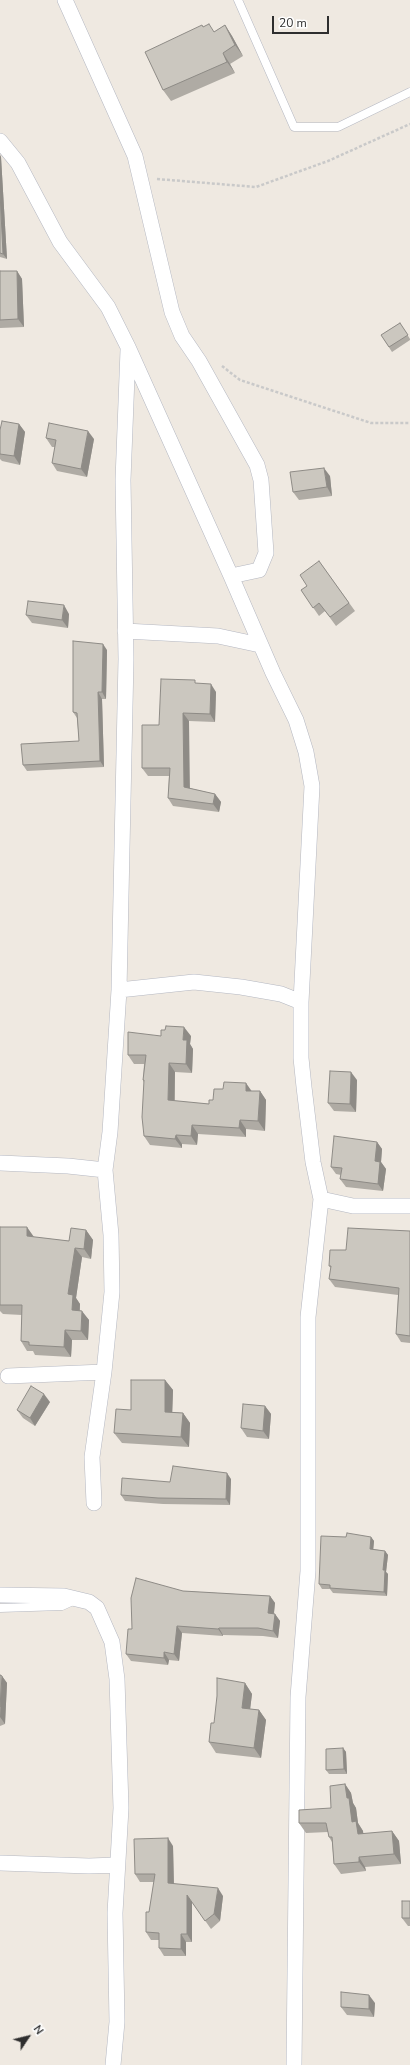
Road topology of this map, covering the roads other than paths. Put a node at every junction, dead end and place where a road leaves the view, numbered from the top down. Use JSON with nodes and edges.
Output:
{"nodes":[{"id":1,"x":65,"y":0,"type":"edge"},
{"id":2,"x":238,"y":0,"type":"edge"},
{"id":3,"x":410,"y":92,"type":"edge"},
{"id":4,"x":0,"y":141,"type":"edge"},
{"id":5,"x":128,"y":348,"type":"junction"},
{"id":6,"x":231,"y":576,"type":"junction"},
{"id":7,"x":125,"y":631,"type":"junction"},
{"id":8,"x":260,"y":645,"type":"junction"},
{"id":9,"x":119,"y":990,"type":"junction"},
{"id":10,"x":301,"y":1002,"type":"junction"},
{"id":11,"x":0,"y":1163,"type":"edge"},
{"id":12,"x":105,"y":1170,"type":"junction"},
{"id":13,"x":321,"y":1200,"type":"junction"},
{"id":14,"x":410,"y":1206,"type":"edge"},
{"id":15,"x":104,"y":1372,"type":"junction"},
{"id":16,"x":8,"y":1376,"type":"dead end"},
{"id":17,"x":94,"y":1503,"type":"dead end"},
{"id":18,"x":0,"y":1595,"type":"edge"},
{"id":19,"x":78,"y":1598,"type":"junction"},
{"id":20,"x":0,"y":1608,"type":"edge"},
{"id":21,"x":0,"y":1863,"type":"edge"},
{"id":22,"x":117,"y":1865,"type":"junction"},
{"id":23,"x":113,"y":2065,"type":"edge"},
{"id":24,"x":294,"y":2065,"type":"edge"}],
"edges":[{"from":1,"to":6,"type":"street"},
{"from":2,"to":3,"type":"lane"},
{"from":4,"to":5,"type":"street"},
{"from":5,"to":6,"type":"street"},
{"from":5,"to":7,"type":"street"},
{"from":6,"to":8,"type":"street"},
{"from":7,"to":8,"type":"street"},
{"from":7,"to":9,"type":"street"},
{"from":8,"to":10,"type":"street"},
{"from":9,"to":10,"type":"street"},
{"from":9,"to":12,"type":"street"},
{"from":10,"to":13,"type":"street"},
{"from":11,"to":12,"type":"street"},
{"from":12,"to":15,"type":"street"},
{"from":13,"to":14,"type":"street"},
{"from":13,"to":24,"type":"street"},
{"from":15,"to":16,"type":"street"},
{"from":15,"to":17,"type":"street"},
{"from":18,"to":19,"type":"street"},
{"from":19,"to":20,"type":"lane"},
{"from":19,"to":22,"type":"street"},
{"from":21,"to":22,"type":"street"},
{"from":22,"to":23,"type":"street"}]}
